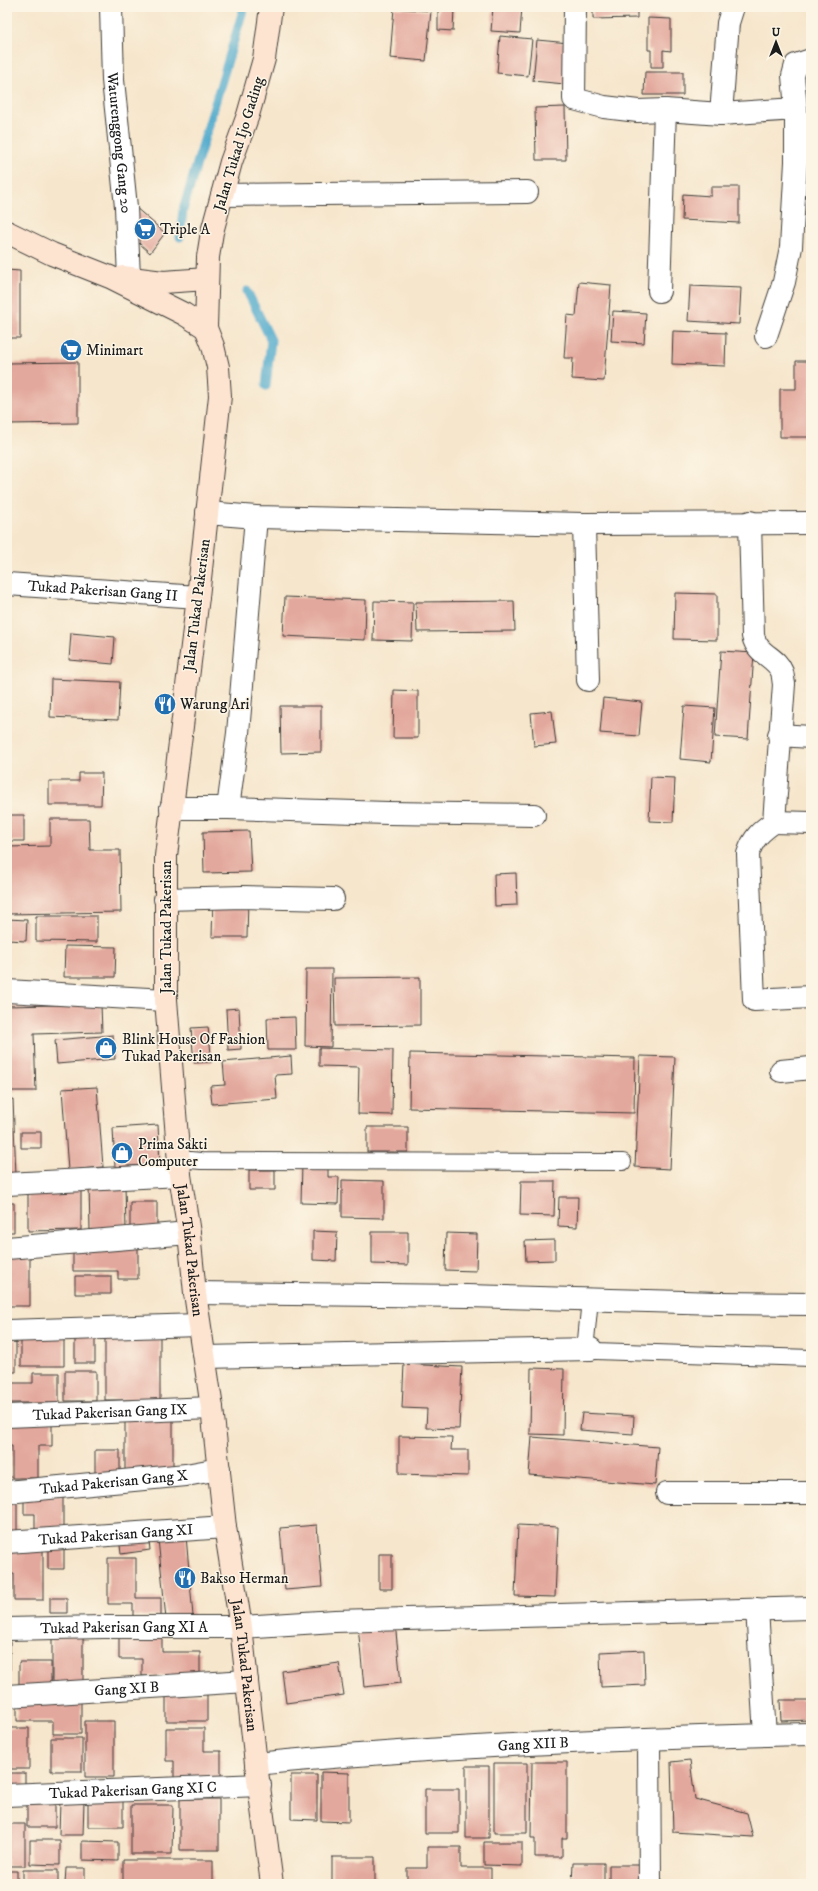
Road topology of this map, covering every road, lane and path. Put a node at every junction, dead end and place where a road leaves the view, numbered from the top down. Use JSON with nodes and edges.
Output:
{"nodes":[{"id":1,"x":111,"y":7,"type":"edge"},
{"id":2,"x":271,"y":7,"type":"edge"},
{"id":3,"x":575,"y":7,"type":"edge"},
{"id":4,"x":733,"y":7,"type":"edge"},
{"id":5,"x":811,"y":60,"type":"edge"},
{"id":6,"x":796,"y":109,"type":"junction"},
{"id":7,"x":665,"y":110,"type":"junction"},
{"id":8,"x":721,"y":114,"type":"junction"},
{"id":9,"x":527,"y":192,"type":"dead end"},
{"id":10,"x":222,"y":195,"type":"junction"},
{"id":11,"x":7,"y":232,"type":"edge"},
{"id":12,"x":120,"y":277,"type":"junction"},
{"id":13,"x":207,"y":279,"type":"junction"},
{"id":14,"x":659,"y":291,"type":"dead end"},
{"id":15,"x":206,"y":328,"type":"junction"},
{"id":16,"x":766,"y":336,"type":"dead end"},
{"id":17,"x":207,"y":513,"type":"junction"},
{"id":18,"x":256,"y":517,"type":"junction"},
{"id":19,"x":750,"y":522,"type":"junction"},
{"id":20,"x":811,"y":523,"type":"edge"},
{"id":21,"x":584,"y":524,"type":"junction"},
{"id":22,"x":7,"y":584,"type":"edge"},
{"id":23,"x":198,"y":597,"type":"junction"},
{"id":24,"x":588,"y":680,"type":"dead end"},
{"id":25,"x":780,"y":735,"type":"junction"},
{"id":26,"x":811,"y":736,"type":"edge"},
{"id":27,"x":171,"y":808,"type":"junction"},
{"id":28,"x":228,"y":808,"type":"junction"},
{"id":29,"x":534,"y":815,"type":"dead end"},
{"id":30,"x":774,"y":822,"type":"junction"},
{"id":31,"x":811,"y":823,"type":"edge"},
{"id":32,"x":165,"y":899,"type":"junction"},
{"id":33,"x":333,"y":899,"type":"dead end"},
{"id":34,"x":7,"y":991,"type":"edge"},
{"id":35,"x":811,"y":997,"type":"edge"},
{"id":36,"x":166,"y":1000,"type":"junction"},
{"id":37,"x":811,"y":1068,"type":"edge"},
{"id":38,"x":781,"y":1071,"type":"dead end"},
{"id":39,"x":623,"y":1162,"type":"dead end"},
{"id":40,"x":180,"y":1167,"type":"junction"},
{"id":41,"x":7,"y":1184,"type":"edge"},
{"id":42,"x":189,"y":1233,"type":"junction"},
{"id":43,"x":7,"y":1248,"type":"edge"},
{"id":44,"x":195,"y":1294,"type":"junction"},
{"id":45,"x":590,"y":1300,"type":"junction"},
{"id":46,"x":811,"y":1304,"type":"edge"},
{"id":47,"x":199,"y":1325,"type":"junction"},
{"id":48,"x":7,"y":1331,"type":"edge"},
{"id":49,"x":591,"y":1349,"type":"junction"},
{"id":50,"x":206,"y":1357,"type":"junction"},
{"id":51,"x":811,"y":1358,"type":"edge"},
{"id":52,"x":212,"y":1408,"type":"junction"},
{"id":53,"x":7,"y":1416,"type":"edge"},
{"id":54,"x":219,"y":1468,"type":"junction"},
{"id":55,"x":7,"y":1492,"type":"edge"},
{"id":56,"x":667,"y":1493,"type":"dead end"},
{"id":57,"x":811,"y":1493,"type":"edge"},
{"id":58,"x":225,"y":1527,"type":"junction"},
{"id":59,"x":7,"y":1542,"type":"edge"},
{"id":60,"x":758,"y":1608,"type":"junction"},
{"id":61,"x":811,"y":1608,"type":"edge"},
{"id":62,"x":241,"y":1627,"type":"junction"},
{"id":63,"x":7,"y":1629,"type":"edge"},
{"id":64,"x":247,"y":1681,"type":"junction"},
{"id":65,"x":7,"y":1696,"type":"edge"},
{"id":66,"x":811,"y":1734,"type":"edge"},
{"id":67,"x":766,"y":1735,"type":"junction"},
{"id":68,"x":649,"y":1740,"type":"junction"},
{"id":69,"x":256,"y":1764,"type":"junction"},
{"id":70,"x":260,"y":1785,"type":"junction"},
{"id":71,"x":7,"y":1796,"type":"edge"},
{"id":72,"x":272,"y":1884,"type":"edge"},
{"id":73,"x":650,"y":1884,"type":"edge"}],
"edges":[{"from":1,"to":12,"type":"street","name":"Waturenggong Gang 20"},
{"from":2,"to":10,"type":"street","name":"Jalan Tukad Ijo Gading"},
{"from":3,"to":7,"type":"street"},
{"from":4,"to":8,"type":"street"},
{"from":5,"to":6,"type":"street"},
{"from":6,"to":8,"type":"street"},
{"from":6,"to":16,"type":"street"},
{"from":7,"to":8,"type":"street"},
{"from":7,"to":14,"type":"street"},
{"from":9,"to":10,"type":"street"},
{"from":10,"to":13,"type":"street","name":"Jalan Tukad Ijo Gading"},
{"from":11,"to":12,"type":"street"},
{"from":12,"to":13,"type":"street"},
{"from":12,"to":15,"type":"street"},
{"from":13,"to":15,"type":"street","name":"Jalan Tukad Ijo Gading"},
{"from":15,"to":17,"type":"street","name":"Jalan Tukad Pakerisan"},
{"from":17,"to":18,"type":"street"},
{"from":17,"to":23,"type":"street","name":"Jalan Tukad Pakerisan"},
{"from":18,"to":21,"type":"street"},
{"from":18,"to":28,"type":"street"},
{"from":19,"to":20,"type":"street"},
{"from":19,"to":21,"type":"street"},
{"from":19,"to":25,"type":"street"},
{"from":21,"to":24,"type":"street"},
{"from":22,"to":23,"type":"street","name":"Tukad Pakerisan Gang II"},
{"from":23,"to":27,"type":"street","name":"Jalan Tukad Pakerisan"},
{"from":25,"to":26,"type":"street"},
{"from":25,"to":30,"type":"street"},
{"from":27,"to":28,"type":"street"},
{"from":27,"to":32,"type":"street","name":"Jalan Tukad Pakerisan"},
{"from":28,"to":29,"type":"street"},
{"from":30,"to":31,"type":"street"},
{"from":30,"to":35,"type":"street"},
{"from":32,"to":33,"type":"street"},
{"from":32,"to":36,"type":"street","name":"Jalan Tukad Pakerisan"},
{"from":34,"to":36,"type":"street"},
{"from":36,"to":40,"type":"street","name":"Jalan Tukad Pakerisan"},
{"from":37,"to":38,"type":"street"},
{"from":39,"to":40,"type":"lane"},
{"from":40,"to":41,"type":"street"},
{"from":40,"to":42,"type":"street","name":"Jalan Tukad Pakerisan"},
{"from":42,"to":43,"type":"street"},
{"from":42,"to":44,"type":"street","name":"Jalan Tukad Pakerisan"},
{"from":44,"to":45,"type":"street"},
{"from":44,"to":47,"type":"street","name":"Jalan Tukad Pakerisan"},
{"from":45,"to":46,"type":"street"},
{"from":45,"to":49,"type":"lane"},
{"from":47,"to":48,"type":"street"},
{"from":47,"to":50,"type":"street","name":"Jalan Tukad Pakerisan"},
{"from":49,"to":50,"type":"street"},
{"from":49,"to":51,"type":"lane"},
{"from":50,"to":52,"type":"street","name":"Jalan Tukad Pakerisan"},
{"from":52,"to":53,"type":"street","name":"Tukad Pakerisan Gang IX"},
{"from":52,"to":54,"type":"street","name":"Jalan Tukad Pakerisan"},
{"from":54,"to":55,"type":"street","name":"Tukad Pakerisan Gang X"},
{"from":54,"to":58,"type":"street","name":"Jalan Tukad Pakerisan"},
{"from":56,"to":57,"type":"street"},
{"from":58,"to":59,"type":"street","name":"Tukad Pakerisan Gang XI"},
{"from":58,"to":62,"type":"street","name":"Jalan Tukad Pakerisan"},
{"from":60,"to":61,"type":"street","name":"Tukad Pakerisan Gang XI A"},
{"from":60,"to":62,"type":"street","name":"Tukad Pakerisan Gang XI A"},
{"from":60,"to":67,"type":"street"},
{"from":62,"to":63,"type":"street","name":"Tukad Pakerisan Gang XI A"},
{"from":62,"to":64,"type":"street","name":"Jalan Tukad Pakerisan"},
{"from":64,"to":65,"type":"street","name":"Gang XI B"},
{"from":64,"to":69,"type":"street","name":"Jalan Tukad Pakerisan"},
{"from":66,"to":67,"type":"street","name":"Gang XII B"},
{"from":67,"to":68,"type":"street","name":"Gang XII B"},
{"from":68,"to":69,"type":"street","name":"Gang XII B"},
{"from":68,"to":73,"type":"street"},
{"from":69,"to":70,"type":"street","name":"Jalan Tukad Pakerisan"},
{"from":70,"to":71,"type":"street","name":"Tukad Pakerisan Gang XI C"},
{"from":70,"to":72,"type":"street","name":"Jalan Tukad Pakerisan"}]}
